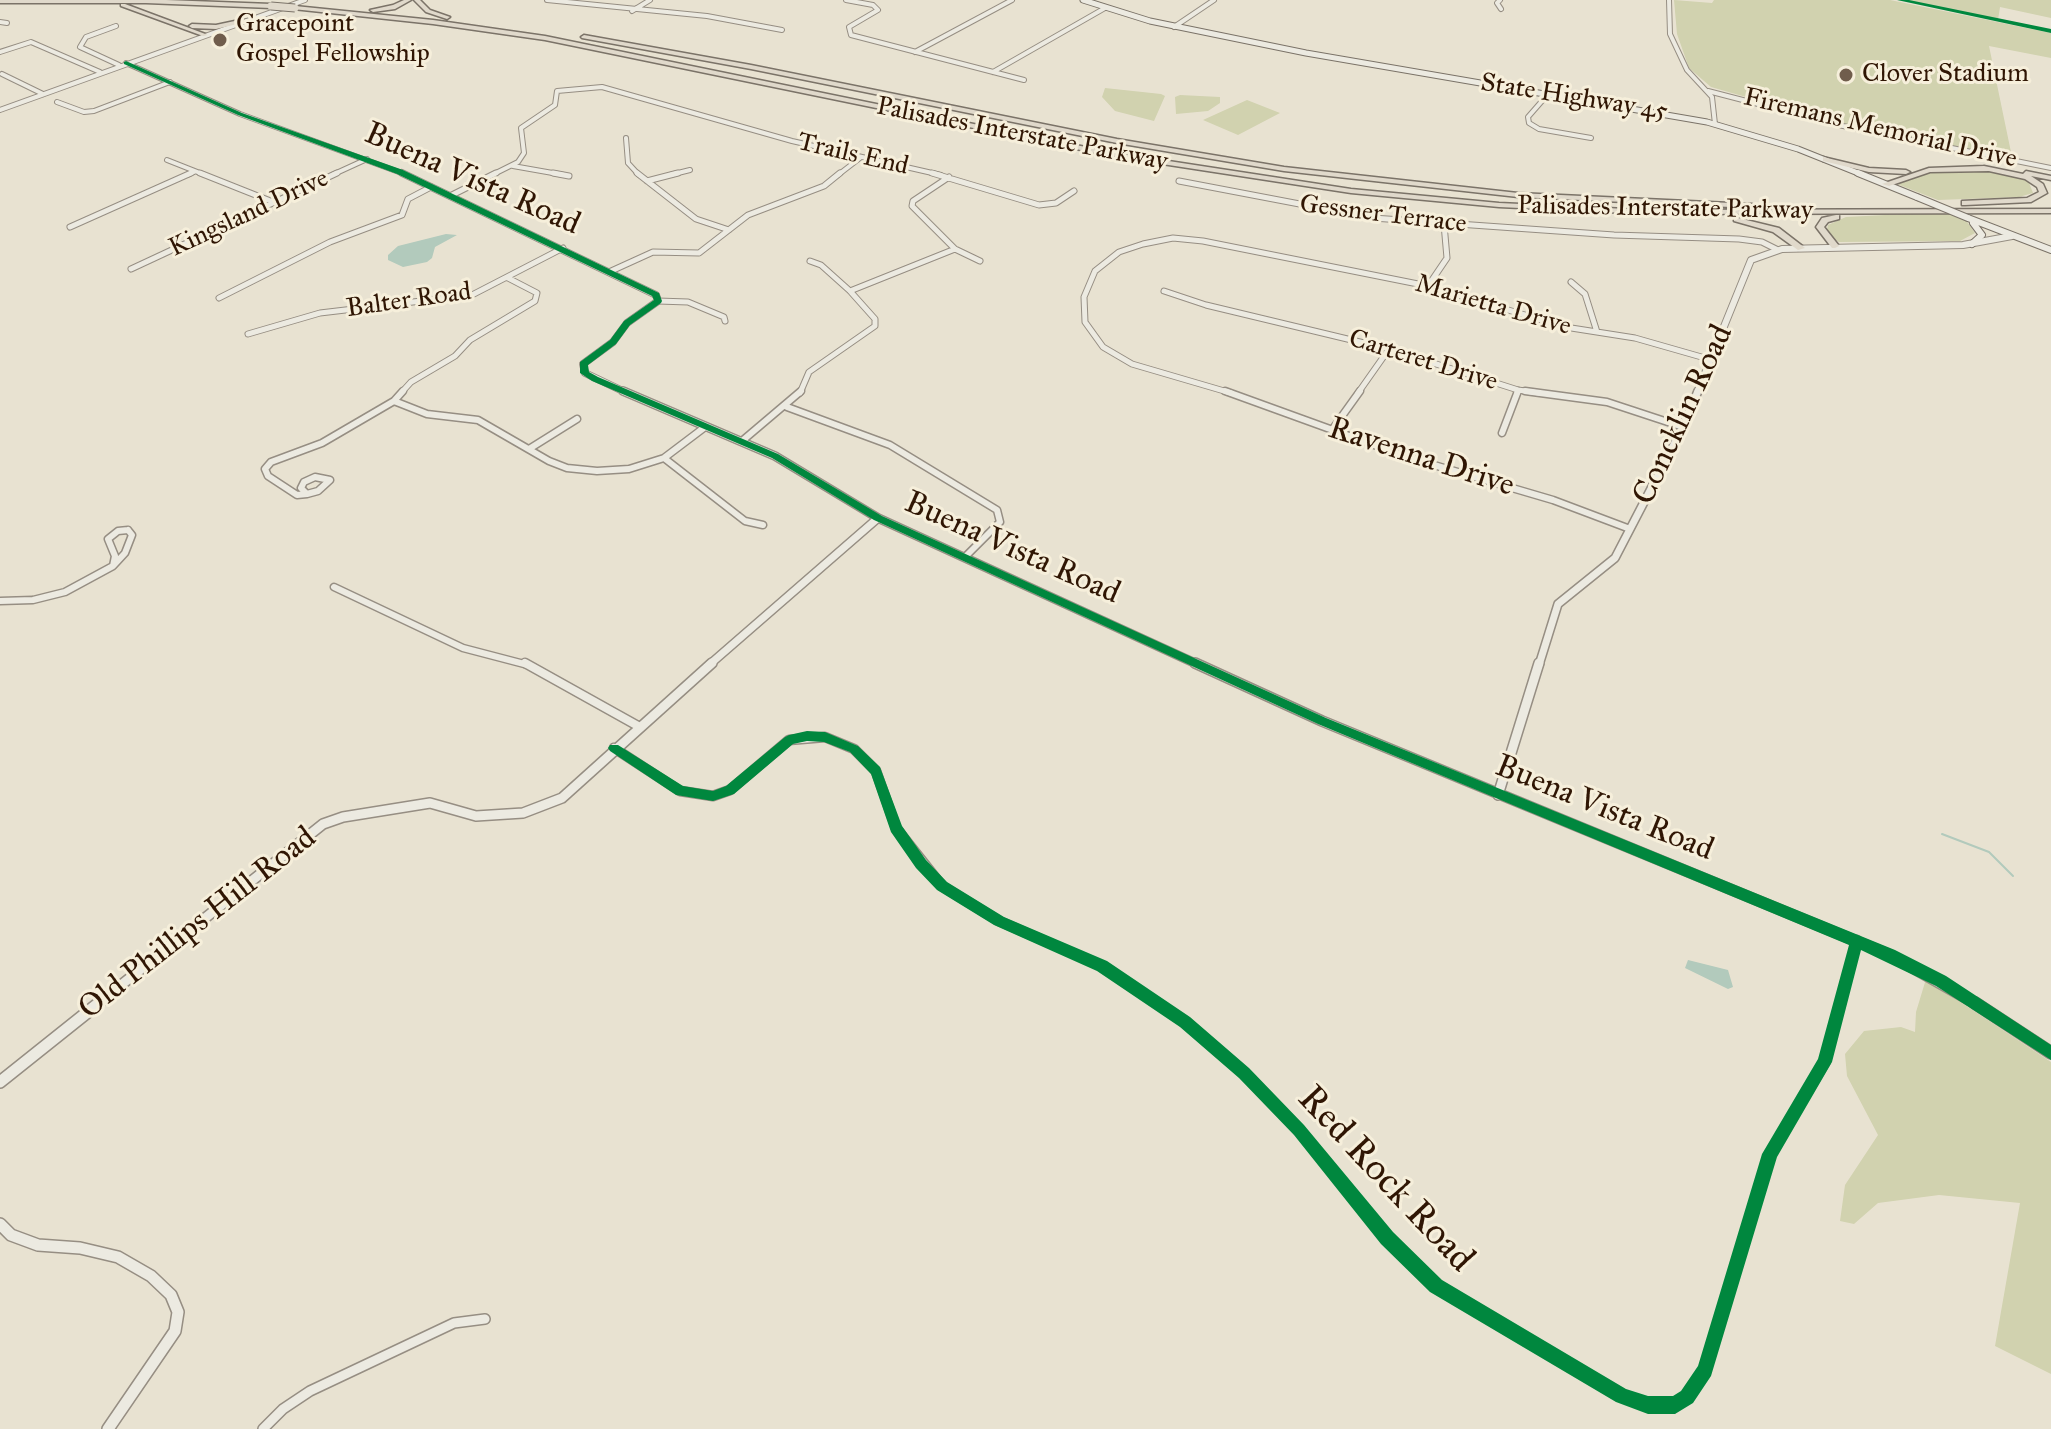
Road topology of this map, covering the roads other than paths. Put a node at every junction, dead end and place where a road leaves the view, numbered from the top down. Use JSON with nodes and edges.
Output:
{"nodes":[{"id":1,"x":408,"y":0,"type":"edge"},
{"id":2,"x":417,"y":0,"type":"edge"},
{"id":3,"x":547,"y":0,"type":"edge"},
{"id":4,"x":650,"y":0,"type":"edge"},
{"id":5,"x":846,"y":0,"type":"edge"},
{"id":6,"x":1012,"y":0,"type":"edge"},
{"id":7,"x":1083,"y":0,"type":"edge"},
{"id":8,"x":1214,"y":0,"type":"edge"},
{"id":9,"x":1500,"y":0,"type":"edge"},
{"id":10,"x":1669,"y":0,"type":"edge"},
{"id":11,"x":0,"y":1,"type":"edge"},
{"id":12,"x":48,"y":1,"type":"edge"},
{"id":13,"x":240,"y":2,"type":"edge"},
{"id":14,"x":305,"y":2,"type":"edge"},
{"id":15,"x":564,"y":2,"type":"edge"},
{"id":16,"x":315,"y":6,"type":"junction"},
{"id":17,"x":1105,"y":8,"type":"junction"},
{"id":18,"x":1501,"y":9,"type":"dead end"},
{"id":19,"x":632,"y":11,"type":"junction"},
{"id":20,"x":244,"y":21,"type":"junction"},
{"id":21,"x":0,"y":22,"type":"edge"},
{"id":22,"x":7,"y":23,"type":"dead end"},
{"id":23,"x":494,"y":25,"type":"junction"},
{"id":24,"x":116,"y":26,"type":"dead end"},
{"id":25,"x":188,"y":26,"type":"junction"},
{"id":26,"x":1174,"y":27,"type":"junction"},
{"id":27,"x":782,"y":30,"type":"dead end"},
{"id":28,"x":206,"y":34,"type":"junction"},
{"id":29,"x":0,"y":52,"type":"edge"},
{"id":30,"x":914,"y":52,"type":"junction"},
{"id":31,"x":122,"y":64,"type":"junction"},
{"id":32,"x":100,"y":72,"type":"junction"},
{"id":33,"x":993,"y":72,"type":"junction"},
{"id":34,"x":2,"y":74,"type":"dead end"},
{"id":35,"x":1024,"y":80,"type":"dead end"},
{"id":36,"x":170,"y":82,"type":"junction"},
{"id":37,"x":549,"y":85,"type":"dead end"},
{"id":38,"x":557,"y":91,"type":"junction"},
{"id":39,"x":1708,"y":91,"type":"junction"},
{"id":40,"x":1549,"y":93,"type":"junction"},
{"id":41,"x":43,"y":94,"type":"junction"},
{"id":42,"x":57,"y":102,"type":"dead end"},
{"id":43,"x":0,"y":110,"type":"edge"},
{"id":44,"x":1715,"y":124,"type":"junction"},
{"id":45,"x":626,"y":138,"type":"dead end"},
{"id":46,"x":1591,"y":138,"type":"dead end"},
{"id":47,"x":860,"y":158,"type":"junction"},
{"id":48,"x":367,"y":159,"type":"junction"},
{"id":49,"x":1826,"y":159,"type":"junction"},
{"id":50,"x":167,"y":160,"type":"dead end"},
{"id":51,"x":513,"y":166,"type":"junction"},
{"id":52,"x":1984,"y":168,"type":"junction"},
{"id":53,"x":2051,"y":168,"type":"edge"},
{"id":54,"x":690,"y":170,"type":"dead end"},
{"id":55,"x":1929,"y":170,"type":"junction"},
{"id":56,"x":194,"y":172,"type":"junction"},
{"id":57,"x":569,"y":176,"type":"dead end"},
{"id":58,"x":949,"y":177,"type":"junction"},
{"id":59,"x":2051,"y":178,"type":"edge"},
{"id":60,"x":647,"y":181,"type":"junction"},
{"id":61,"x":1179,"y":181,"type":"dead end"},
{"id":62,"x":1886,"y":184,"type":"junction"},
{"id":63,"x":431,"y":187,"type":"junction"},
{"id":64,"x":1074,"y":191,"type":"dead end"},
{"id":65,"x":450,"y":196,"type":"junction"},
{"id":66,"x":273,"y":202,"type":"junction"},
{"id":67,"x":2051,"y":202,"type":"edge"},
{"id":68,"x":1940,"y":204,"type":"junction"},
{"id":69,"x":2051,"y":211,"type":"edge"},
{"id":70,"x":1631,"y":212,"type":"junction"},
{"id":71,"x":1904,"y":212,"type":"junction"},
{"id":72,"x":1968,"y":218,"type":"junction"},
{"id":73,"x":1444,"y":224,"type":"junction"},
{"id":74,"x":70,"y":227,"type":"dead end"},
{"id":75,"x":729,"y":230,"type":"junction"},
{"id":76,"x":2012,"y":236,"type":"junction"},
{"id":77,"x":1972,"y":244,"type":"junction"},
{"id":78,"x":1835,"y":246,"type":"junction"},
{"id":79,"x":563,"y":248,"type":"junction"},
{"id":80,"x":1801,"y":248,"type":"junction"},
{"id":81,"x":955,"y":249,"type":"junction"},
{"id":82,"x":1778,"y":250,"type":"junction"},
{"id":83,"x":2051,"y":250,"type":"edge"},
{"id":84,"x":810,"y":261,"type":"dead end"},
{"id":85,"x":980,"y":261,"type":"dead end"},
{"id":86,"x":131,"y":269,"type":"dead end"},
{"id":87,"x":609,"y":272,"type":"junction"},
{"id":88,"x":508,"y":278,"type":"junction"},
{"id":89,"x":1571,"y":282,"type":"dead end"},
{"id":90,"x":1428,"y":286,"type":"junction"},
{"id":91,"x":850,"y":291,"type":"junction"},
{"id":92,"x":1164,"y":291,"type":"dead end"},
{"id":93,"x":219,"y":298,"type":"dead end"},
{"id":94,"x":658,"y":301,"type":"junction"},
{"id":95,"x":725,"y":321,"type":"dead end"},
{"id":96,"x":1597,"y":332,"type":"junction"},
{"id":97,"x":248,"y":334,"type":"dead end"},
{"id":98,"x":1389,"y":349,"type":"junction"},
{"id":99,"x":1712,"y":360,"type":"junction"},
{"id":100,"x":1212,"y":386,"type":"joint"},
{"id":101,"x":1518,"y":390,"type":"junction"},
{"id":102,"x":394,"y":401,"type":"junction"},
{"id":103,"x":787,"y":407,"type":"junction"},
{"id":104,"x":577,"y":419,"type":"dead end"},
{"id":105,"x":705,"y":427,"type":"junction"},
{"id":106,"x":1683,"y":427,"type":"junction"},
{"id":107,"x":1332,"y":430,"type":"junction"},
{"id":108,"x":1502,"y":433,"type":"dead end"},
{"id":109,"x":742,"y":441,"type":"junction"},
{"id":110,"x":529,"y":449,"type":"junction"},
{"id":111,"x":664,"y":458,"type":"junction"},
{"id":112,"x":307,"y":494,"type":"dead end"},
{"id":113,"x":878,"y":518,"type":"junction"},
{"id":114,"x":763,"y":525,"type":"dead end"},
{"id":115,"x":1630,"y":529,"type":"junction"},
{"id":116,"x":965,"y":557,"type":"junction"},
{"id":117,"x":113,"y":566,"type":"junction"},
{"id":118,"x":334,"y":587,"type":"dead end"},
{"id":119,"x":0,"y":601,"type":"edge"},
{"id":120,"x":638,"y":726,"type":"junction"},
{"id":121,"x":614,"y":748,"type":"junction"},
{"id":122,"x":1498,"y":795,"type":"junction"},
{"id":123,"x":1857,"y":940,"type":"junction"},
{"id":124,"x":2051,"y":1053,"type":"edge"},
{"id":125,"x":0,"y":1082,"type":"edge"},
{"id":126,"x":0,"y":1224,"type":"edge"},
{"id":127,"x":485,"y":1319,"type":"dead end"},
{"id":128,"x":108,"y":1429,"type":"edge"},
{"id":129,"x":263,"y":1429,"type":"edge"}],
"edges":[{"from":1,"to":16,"type":"highway"},
{"from":2,"to":23,"type":"highway"},
{"from":3,"to":15,"type":"street"},
{"from":4,"to":19,"type":"street"},
{"from":5,"to":30,"type":"street"},
{"from":6,"to":30,"type":"street"},
{"from":7,"to":17,"type":"main road","name":"State Highway 45"},
{"from":8,"to":26,"type":"street"},
{"from":9,"to":18,"type":"street"},
{"from":10,"to":39,"type":"street"},
{"from":11,"to":12,"type":"highway","name":"Palisades Interstate Parkway"},
{"from":12,"to":13,"type":"highway","name":"Palisades Interstate Parkway"},
{"from":12,"to":28,"type":"highway"},
{"from":13,"to":14,"type":"highway","name":"Palisades Interstate Parkway","bridge":true},
{"from":13,"to":25,"type":"highway"},
{"from":13,"to":70,"type":"highway","name":"Palisades Interstate Parkway","bridge":true},
{"from":14,"to":16,"type":"highway","name":"Palisades Interstate Parkway"},
{"from":14,"to":20,"type":"street"},
{"from":15,"to":19,"type":"street"},
{"from":16,"to":23,"type":"highway","name":"Palisades Interstate Parkway"},
{"from":17,"to":26,"type":"main road","name":"State Highway 45"},
{"from":17,"to":33,"type":"street"},
{"from":19,"to":27,"type":"street"},
{"from":20,"to":25,"type":"highway"},
{"from":20,"to":28,"type":"street"},
{"from":21,"to":22,"type":"street"},
{"from":23,"to":68,"type":"highway","name":"Palisades Interstate Parkway"},
{"from":24,"to":31,"type":"street"},
{"from":25,"to":28,"type":"highway"},
{"from":26,"to":40,"type":"main road","name":"State Highway 45"},
{"from":28,"to":31,"type":"street"},
{"from":29,"to":32,"type":"street"},
{"from":30,"to":33,"type":"street"},
{"from":31,"to":32,"type":"street"},
{"from":31,"to":36,"type":"street","name":"Buena Vista Road"},
{"from":32,"to":41,"type":"street"},
{"from":33,"to":35,"type":"street"},
{"from":34,"to":41,"type":"street"},
{"from":36,"to":42,"type":"street"},
{"from":36,"to":48,"type":"street","name":"Buena Vista Road"},
{"from":37,"to":38,"type":"street"},
{"from":38,"to":47,"type":"street","name":"Trails End"},
{"from":38,"to":51,"type":"street"},
{"from":39,"to":44,"type":"street"},
{"from":39,"to":53,"type":"street","name":"Firemans Memorial Drive"},
{"from":40,"to":44,"type":"main road","name":"State Highway 45"},
{"from":40,"to":46,"type":"street"},
{"from":41,"to":43,"type":"street"},
{"from":44,"to":49,"type":"main road","name":"State Highway 45"},
{"from":45,"to":60,"type":"street"},
{"from":47,"to":58,"type":"street","name":"Trails End"},
{"from":47,"to":75,"type":"street"},
{"from":48,"to":63,"type":"street","name":"Buena Vista Road"},
{"from":48,"to":66,"type":"street","name":"Kingsland Drive"},
{"from":49,"to":55,"type":"highway"},
{"from":49,"to":62,"type":"main road","name":"State Highway 45"},
{"from":50,"to":56,"type":"street"},
{"from":51,"to":57,"type":"street"},
{"from":51,"to":65,"type":"street"},
{"from":52,"to":55,"type":"highway"},
{"from":52,"to":59,"type":"highway"},
{"from":52,"to":68,"type":"highway"},
{"from":54,"to":60,"type":"street"},
{"from":55,"to":62,"type":"highway"},
{"from":56,"to":66,"type":"street"},
{"from":56,"to":74,"type":"street"},
{"from":58,"to":64,"type":"street","name":"Trails End"},
{"from":58,"to":81,"type":"street"},
{"from":60,"to":75,"type":"street"},
{"from":61,"to":73,"type":"street","name":"Gessner Terrace"},
{"from":62,"to":72,"type":"main road","name":"State Highway 45","bridge":true},
{"from":63,"to":65,"type":"street","name":"Buena Vista Road"},
{"from":63,"to":93,"type":"street"},
{"from":65,"to":79,"type":"street","name":"Buena Vista Road"},
{"from":66,"to":86,"type":"street","name":"Kingsland Drive"},
{"from":67,"to":68,"type":"highway","name":"Palisades Interstate Parkway"},
{"from":69,"to":71,"type":"highway","name":"Palisades Interstate Parkway"},
{"from":70,"to":71,"type":"highway","name":"Palisades Interstate Parkway"},
{"from":70,"to":80,"type":"highway"},
{"from":71,"to":78,"type":"highway"},
{"from":72,"to":76,"type":"main road","name":"State Highway 45"},
{"from":72,"to":77,"type":"main road"},
{"from":73,"to":82,"type":"street","name":"Gessner Terrace"},
{"from":73,"to":90,"type":"street"},
{"from":75,"to":87,"type":"street"},
{"from":76,"to":77,"type":"street","name":"Concklin Road"},
{"from":76,"to":83,"type":"main road","name":"State Highway 45"},
{"from":77,"to":78,"type":"street","name":"Concklin Road"},
{"from":78,"to":80,"type":"street","name":"Concklin Road"},
{"from":79,"to":87,"type":"street","name":"Buena Vista Road"},
{"from":79,"to":88,"type":"street","name":"Balter Road"},
{"from":80,"to":82,"type":"street","name":"Concklin Road"},
{"from":81,"to":85,"type":"street"},
{"from":81,"to":91,"type":"street"},
{"from":82,"to":99,"type":"street","name":"Concklin Road"},
{"from":84,"to":91,"type":"street"},
{"from":87,"to":94,"type":"street","name":"Buena Vista Road"},
{"from":88,"to":97,"type":"street","name":"Balter Road"},
{"from":88,"to":102,"type":"street"},
{"from":89,"to":96,"type":"street"},
{"from":90,"to":96,"type":"street","name":"Marietta Drive"},
{"from":90,"to":100,"type":"street","name":"Marietta Drive"},
{"from":91,"to":103,"type":"street"},
{"from":92,"to":98,"type":"street","name":"Carteret Drive"},
{"from":94,"to":95,"type":"street"},
{"from":94,"to":105,"type":"street","name":"Buena Vista Road"},
{"from":96,"to":99,"type":"street","name":"Marietta Drive"},
{"from":98,"to":101,"type":"street","name":"Carteret Drive"},
{"from":98,"to":107,"type":"street"},
{"from":99,"to":106,"type":"street","name":"Concklin Road"},
{"from":100,"to":107,"type":"street","name":"Ravenna Drive"},
{"from":101,"to":106,"type":"street","name":"Carteret Drive"},
{"from":101,"to":108,"type":"street"},
{"from":102,"to":110,"type":"street"},
{"from":102,"to":112,"type":"street"},
{"from":103,"to":109,"type":"street"},
{"from":103,"to":116,"type":"street"},
{"from":104,"to":110,"type":"street"},
{"from":105,"to":109,"type":"street","name":"Buena Vista Road"},
{"from":105,"to":111,"type":"street"},
{"from":106,"to":115,"type":"street","name":"Concklin Road"},
{"from":107,"to":115,"type":"street","name":"Ravenna Drive"},
{"from":109,"to":113,"type":"street","name":"Buena Vista Road"},
{"from":110,"to":111,"type":"street"},
{"from":111,"to":114,"type":"street"},
{"from":113,"to":116,"type":"street","name":"Buena Vista Road"},
{"from":113,"to":120,"type":"street","name":"Old Phillips Hill Road"},
{"from":115,"to":122,"type":"street","name":"Concklin Road"},
{"from":116,"to":122,"type":"street","name":"Buena Vista Road"},
{"from":117,"to":117,"type":"street"},
{"from":117,"to":119,"type":"street"},
{"from":118,"to":120,"type":"street"},
{"from":120,"to":121,"type":"street","name":"Old Phillips Hill Road"},
{"from":121,"to":123,"type":"street","name":"Red Rock Road"},
{"from":121,"to":125,"type":"street","name":"Old Phillips Hill Road"},
{"from":122,"to":123,"type":"street","name":"Buena Vista Road"},
{"from":123,"to":124,"type":"street","name":"Buena Vista Road"},
{"from":126,"to":128,"type":"street"},
{"from":127,"to":129,"type":"street"}]}
